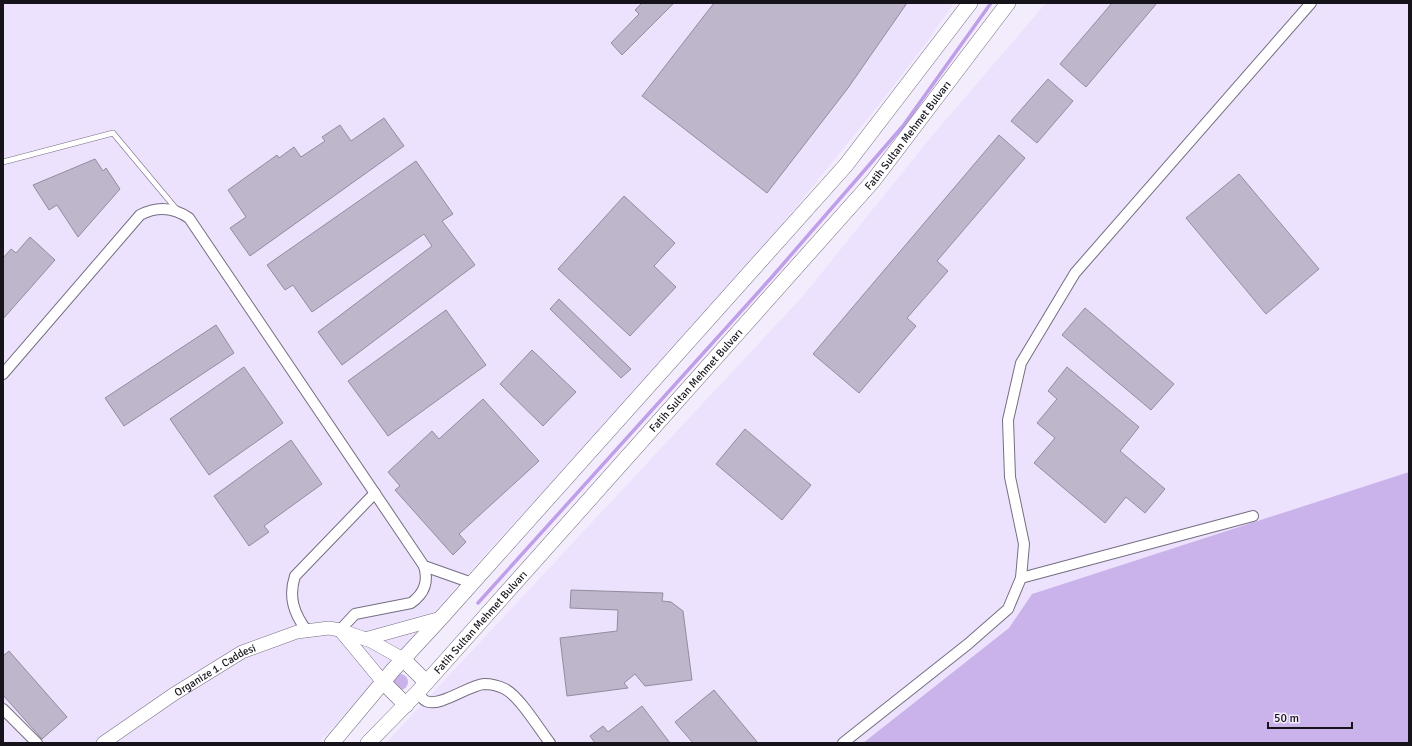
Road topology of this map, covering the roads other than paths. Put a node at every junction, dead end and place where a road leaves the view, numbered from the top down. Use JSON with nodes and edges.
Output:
{"nodes":[{"id":1,"x":970,"y":3,"type":"edge"},
{"id":2,"x":1008,"y":3,"type":"edge"},
{"id":3,"x":1311,"y":3,"type":"edge"},
{"id":4,"x":3,"y":162,"type":"edge"},
{"id":5,"x":178,"y":211,"type":"junction"},
{"id":6,"x":3,"y":374,"type":"edge"},
{"id":7,"x":375,"y":493,"type":"junction"},
{"id":8,"x":1253,"y":516,"type":"dead end"},
{"id":9,"x":424,"y":566,"type":"junction"},
{"id":10,"x":1021,"y":578,"type":"junction"},
{"id":11,"x":472,"y":583,"type":"junction"},
{"id":12,"x":441,"y":618,"type":"junction"},
{"id":13,"x":340,"y":630,"type":"junction"},
{"id":14,"x":307,"y":631,"type":"junction"},
{"id":15,"x":365,"y":639,"type":"junction"},
{"id":16,"x":403,"y":659,"type":"junction"},
{"id":17,"x":383,"y":682,"type":"junction"},
{"id":18,"x":422,"y":687,"type":"junction"},
{"id":19,"x":406,"y":705,"type":"junction"},
{"id":20,"x":3,"y":709,"type":"edge"},
{"id":21,"x":37,"y":743,"type":"edge"},
{"id":22,"x":103,"y":743,"type":"edge"},
{"id":23,"x":332,"y":743,"type":"edge"},
{"id":24,"x":368,"y":743,"type":"edge"},
{"id":25,"x":550,"y":743,"type":"edge"},
{"id":26,"x":843,"y":743,"type":"edge"}],
"edges":[{"from":1,"to":11,"type":"main road"},
{"from":2,"to":18,"type":"main road","name":"Fatih Sultan Mehmet Bulvarı"},
{"from":3,"to":10,"type":"street"},
{"from":4,"to":5,"type":"lane"},
{"from":5,"to":6,"type":"street"},
{"from":5,"to":7,"type":"street"},
{"from":7,"to":9,"type":"street"},
{"from":7,"to":14,"type":"street"},
{"from":8,"to":10,"type":"street"},
{"from":9,"to":11,"type":"street"},
{"from":9,"to":13,"type":"street"},
{"from":10,"to":26,"type":"street"},
{"from":11,"to":12,"type":"main road"},
{"from":12,"to":15,"type":"street"},
{"from":12,"to":16,"type":"main road"},
{"from":13,"to":14,"type":"street","name":"Organize 1. Caddesi"},
{"from":13,"to":15,"type":"street","name":"Organize 1. Caddesi"},
{"from":13,"to":17,"type":"street"},
{"from":14,"to":22,"type":"street","name":"Organize 1. Caddesi"},
{"from":15,"to":16,"type":"street","name":"Organize 1. Caddesi"},
{"from":16,"to":17,"type":"main road"},
{"from":16,"to":18,"type":"main road"},
{"from":17,"to":19,"type":"main road"},
{"from":17,"to":23,"type":"main road"},
{"from":18,"to":19,"type":"main road","name":"Fatih Sultan Mehmet Bulvarı"},
{"from":18,"to":25,"type":"street"},
{"from":19,"to":24,"type":"main road","name":"Fatih Sultan Mehmet Bulvarı"},
{"from":20,"to":21,"type":"street"}]}
